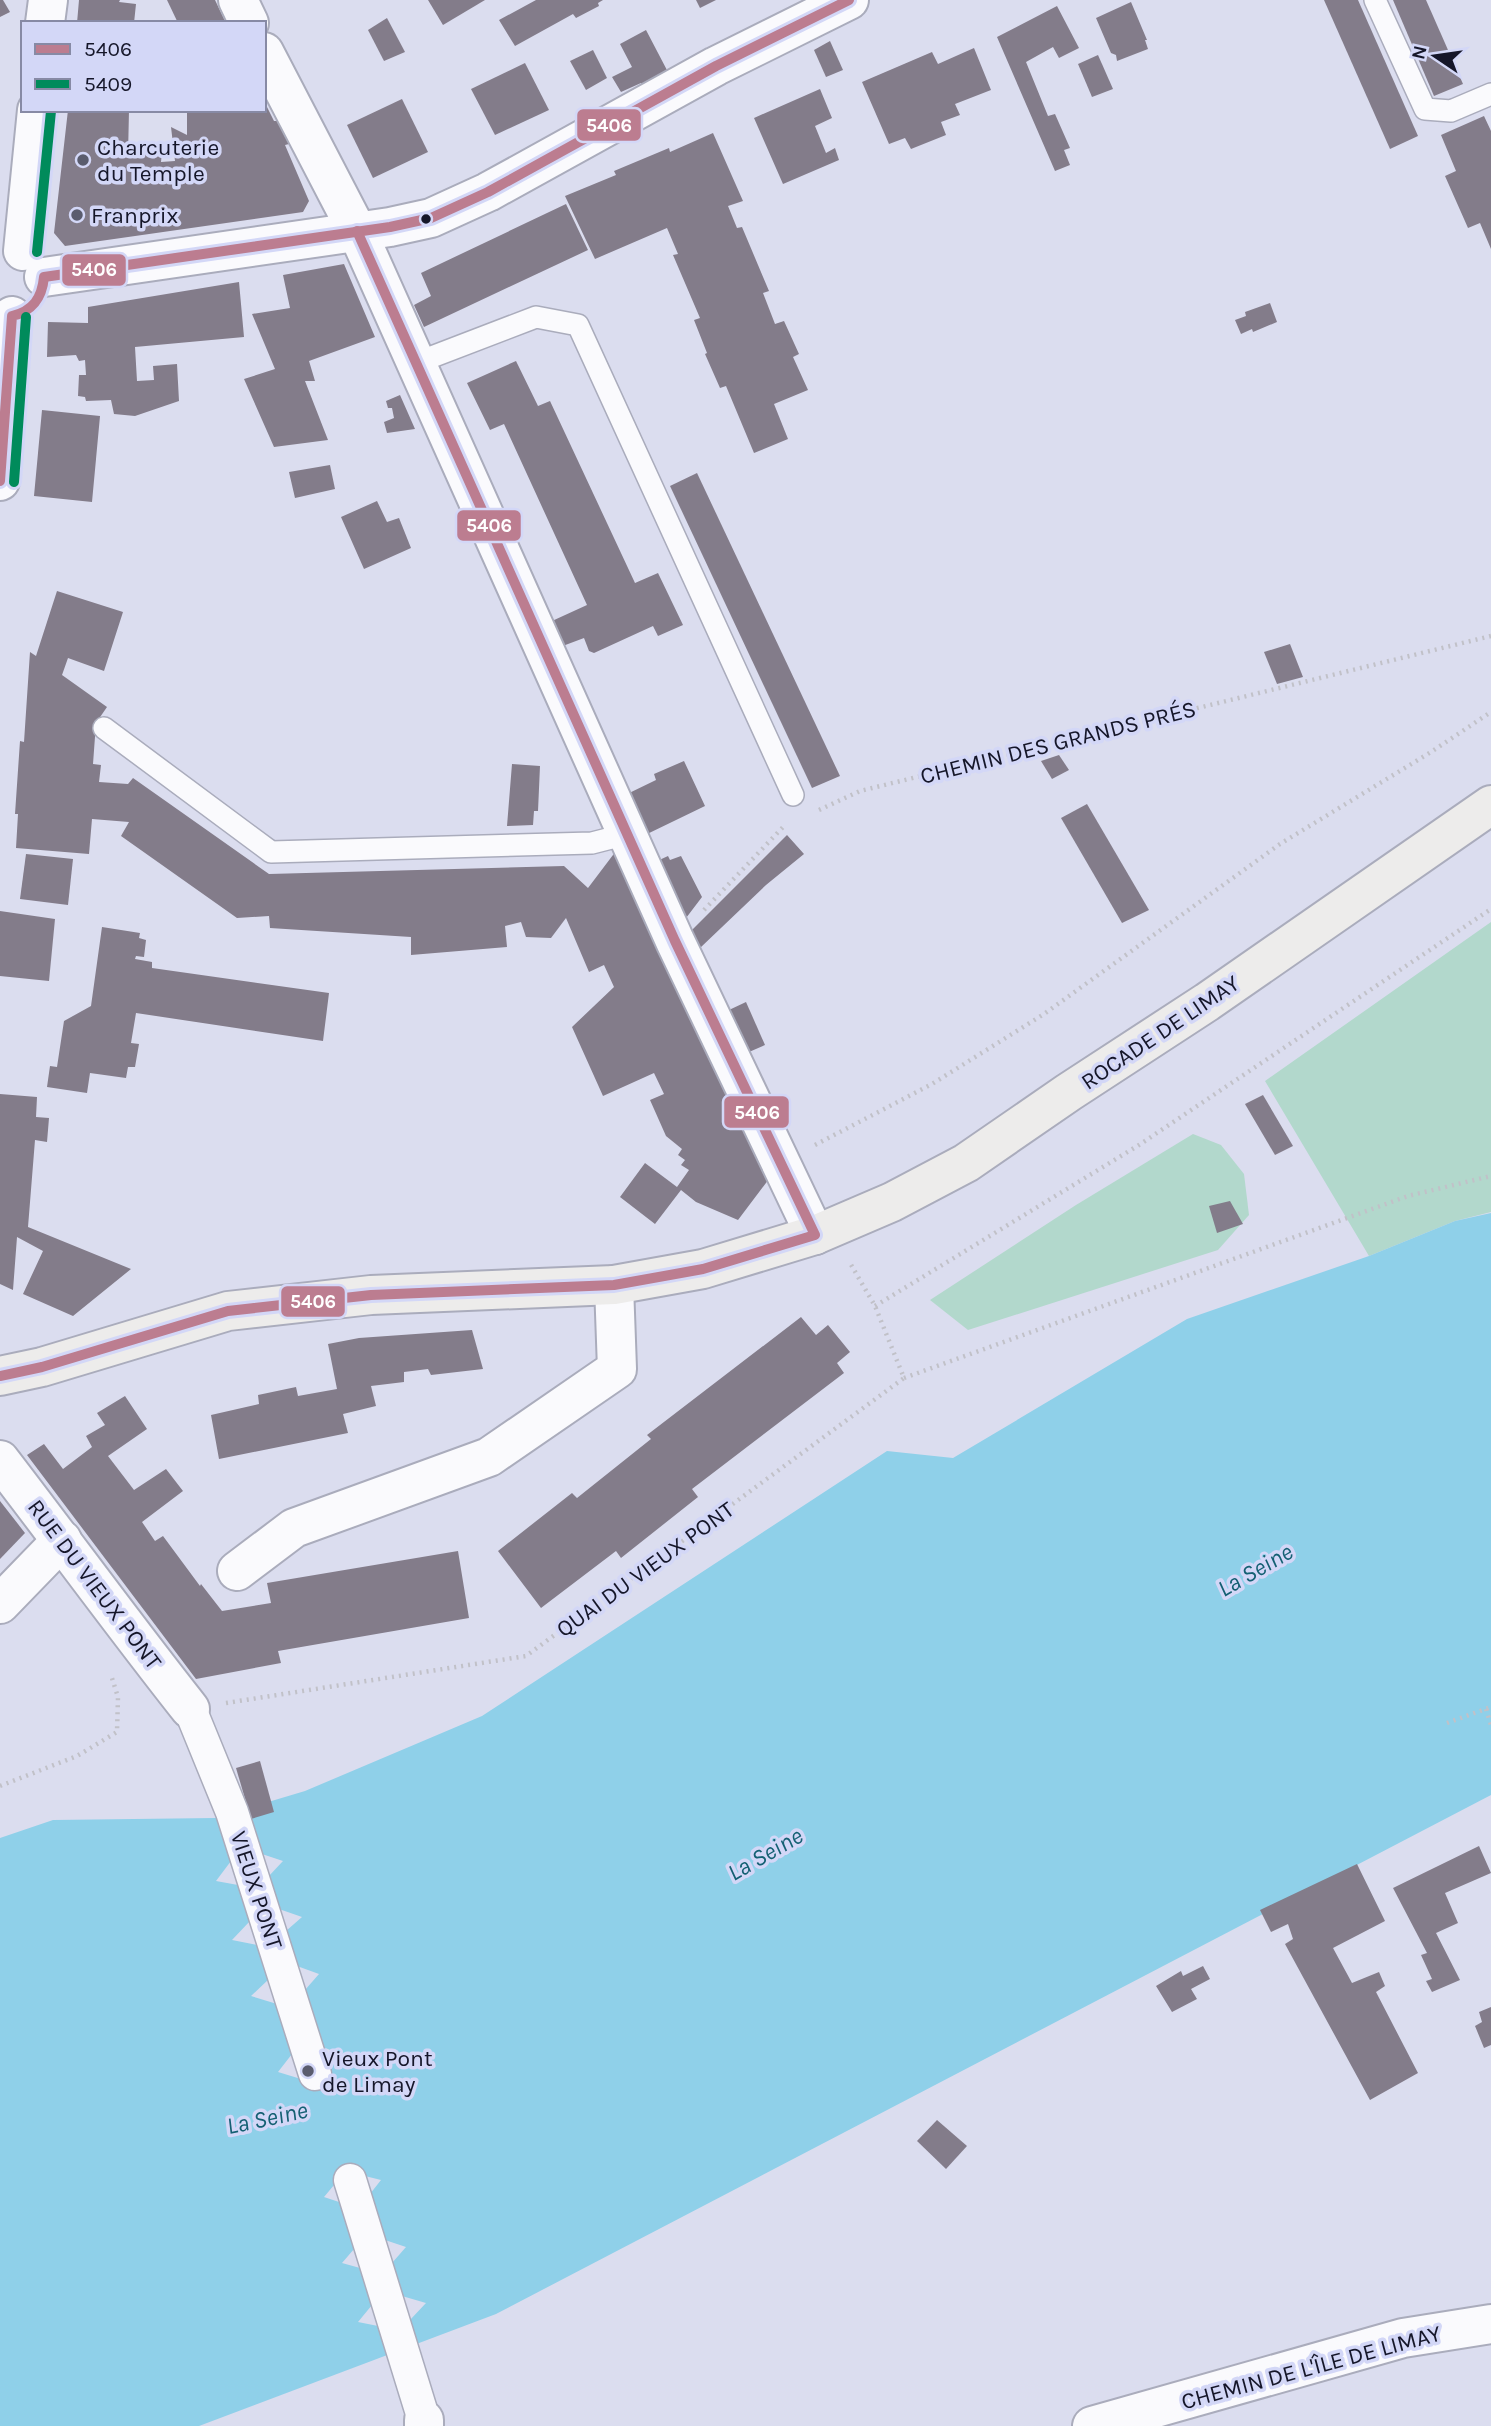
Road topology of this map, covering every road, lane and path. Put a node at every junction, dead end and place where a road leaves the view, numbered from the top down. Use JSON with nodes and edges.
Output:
{"nodes":[{"id":1,"x":48,"y":0,"type":"edge"},
{"id":2,"x":238,"y":0,"type":"edge"},
{"id":3,"x":849,"y":0,"type":"edge"},
{"id":4,"x":1375,"y":0,"type":"edge"},
{"id":5,"x":46,"y":21,"type":"edge"},
{"id":6,"x":248,"y":21,"type":"edge"},
{"id":7,"x":266,"y":56,"type":"edge"},
{"id":8,"x":1491,"y":94,"type":"edge"},
{"id":9,"x":37,"y":112,"type":"edge"},
{"id":10,"x":357,"y":231,"type":"junction"},
{"id":11,"x":22,"y":259,"type":"edge"},
{"id":12,"x":6,"y":315,"type":"edge"},
{"id":13,"x":416,"y":363,"type":"junction"},
{"id":14,"x":0,"y":481,"type":"edge"},
{"id":15,"x":1491,"y":636,"type":"edge"},
{"id":16,"x":1491,"y":712,"type":"edge"},
{"id":17,"x":104,"y":728,"type":"dead end"},
{"id":18,"x":793,"y":795,"type":"dead end"},
{"id":19,"x":1491,"y":805,"type":"edge"},
{"id":20,"x":810,"y":814,"type":"dead end"},
{"id":21,"x":797,"y":819,"type":"dead end"},
{"id":22,"x":627,"y":834,"type":"junction"},
{"id":23,"x":1491,"y":909,"type":"edge"},
{"id":24,"x":675,"y":941,"type":"junction"},
{"id":25,"x":780,"y":1164,"type":"junction"},
{"id":26,"x":1491,"y":1176,"type":"edge"},
{"id":27,"x":823,"y":1232,"type":"junction"},
{"id":28,"x":614,"y":1285,"type":"junction"},
{"id":29,"x":875,"y":1306,"type":"junction"},
{"id":30,"x":42,"y":1367,"type":"junction"},
{"id":31,"x":0,"y":1376,"type":"edge"},
{"id":32,"x":904,"y":1378,"type":"junction"},
{"id":33,"x":0,"y":1391,"type":"edge"},
{"id":34,"x":0,"y":1460,"type":"edge"},
{"id":35,"x":62,"y":1541,"type":"junction"},
{"id":36,"x":237,"y":1571,"type":"dead end"},
{"id":37,"x":0,"y":1604,"type":"edge"},
{"id":38,"x":107,"y":1663,"type":"dead end"},
{"id":39,"x":1488,"y":1708,"type":"edge"},
{"id":40,"x":190,"y":1709,"type":"junction"},
{"id":41,"x":1447,"y":1723,"type":"dead end"},
{"id":42,"x":1491,"y":1725,"type":"edge"},
{"id":43,"x":0,"y":1786,"type":"edge"},
{"id":44,"x":315,"y":2074,"type":"dead end"},
{"id":45,"x":349,"y":2180,"type":"dead end"},
{"id":46,"x":1491,"y":2324,"type":"edge"},
{"id":47,"x":424,"y":2423,"type":"edge"},
{"id":48,"x":1092,"y":2426,"type":"edge"}],
"edges":[{"from":1,"to":5,"type":"street"},
{"from":2,"to":6,"type":"street"},
{"from":3,"to":10,"type":"street"},
{"from":4,"to":8,"type":"lane"},
{"from":7,"to":10,"type":"street"},
{"from":9,"to":11,"type":"street"},
{"from":10,"to":11,"type":"street"},
{"from":10,"to":13,"type":"street"},
{"from":11,"to":12,"type":"street"},
{"from":12,"to":14,"type":"street"},
{"from":13,"to":18,"type":"lane"},
{"from":13,"to":22,"type":"street"},
{"from":15,"to":20,"type":"path","name":"CHEMIN DES GRANDS PRÉS"},
{"from":16,"to":25,"type":"path"},
{"from":17,"to":22,"type":"lane"},
{"from":19,"to":27,"type":"main road","name":"ROCADE DE LIMAY"},
{"from":21,"to":24,"type":"path"},
{"from":22,"to":24,"type":"street"},
{"from":23,"to":29,"type":"path"},
{"from":24,"to":25,"type":"street"},
{"from":25,"to":27,"type":"street"},
{"from":26,"to":32,"type":"path","name":"QUAI DU VIEUX PONT"},
{"from":27,"to":28,"type":"main road","name":"ROCADE DE LIMAY"},
{"from":27,"to":29,"type":"path"},
{"from":28,"to":30,"type":"main road","name":"ROCADE DE LIMAY"},
{"from":28,"to":36,"type":"street"},
{"from":29,"to":32,"type":"path"},
{"from":30,"to":31,"type":"main road"},
{"from":30,"to":33,"type":"main road"},
{"from":32,"to":40,"type":"path","name":"QUAI DU VIEUX PONT"},
{"from":34,"to":35,"type":"street","name":"RUE DU VIEUX PONT"},
{"from":35,"to":37,"type":"street"},
{"from":35,"to":40,"type":"street","name":"RUE DU VIEUX PONT"},
{"from":38,"to":43,"type":"path"},
{"from":39,"to":41,"type":"path"},
{"from":39,"to":42,"type":"path"},
{"from":40,"to":44,"type":"street","name":"VIEUX PONT"},
{"from":45,"to":47,"type":"street"},
{"from":46,"to":48,"type":"street","name":"CHEMIN DE L'ÎLE DE LIMAY"}]}
